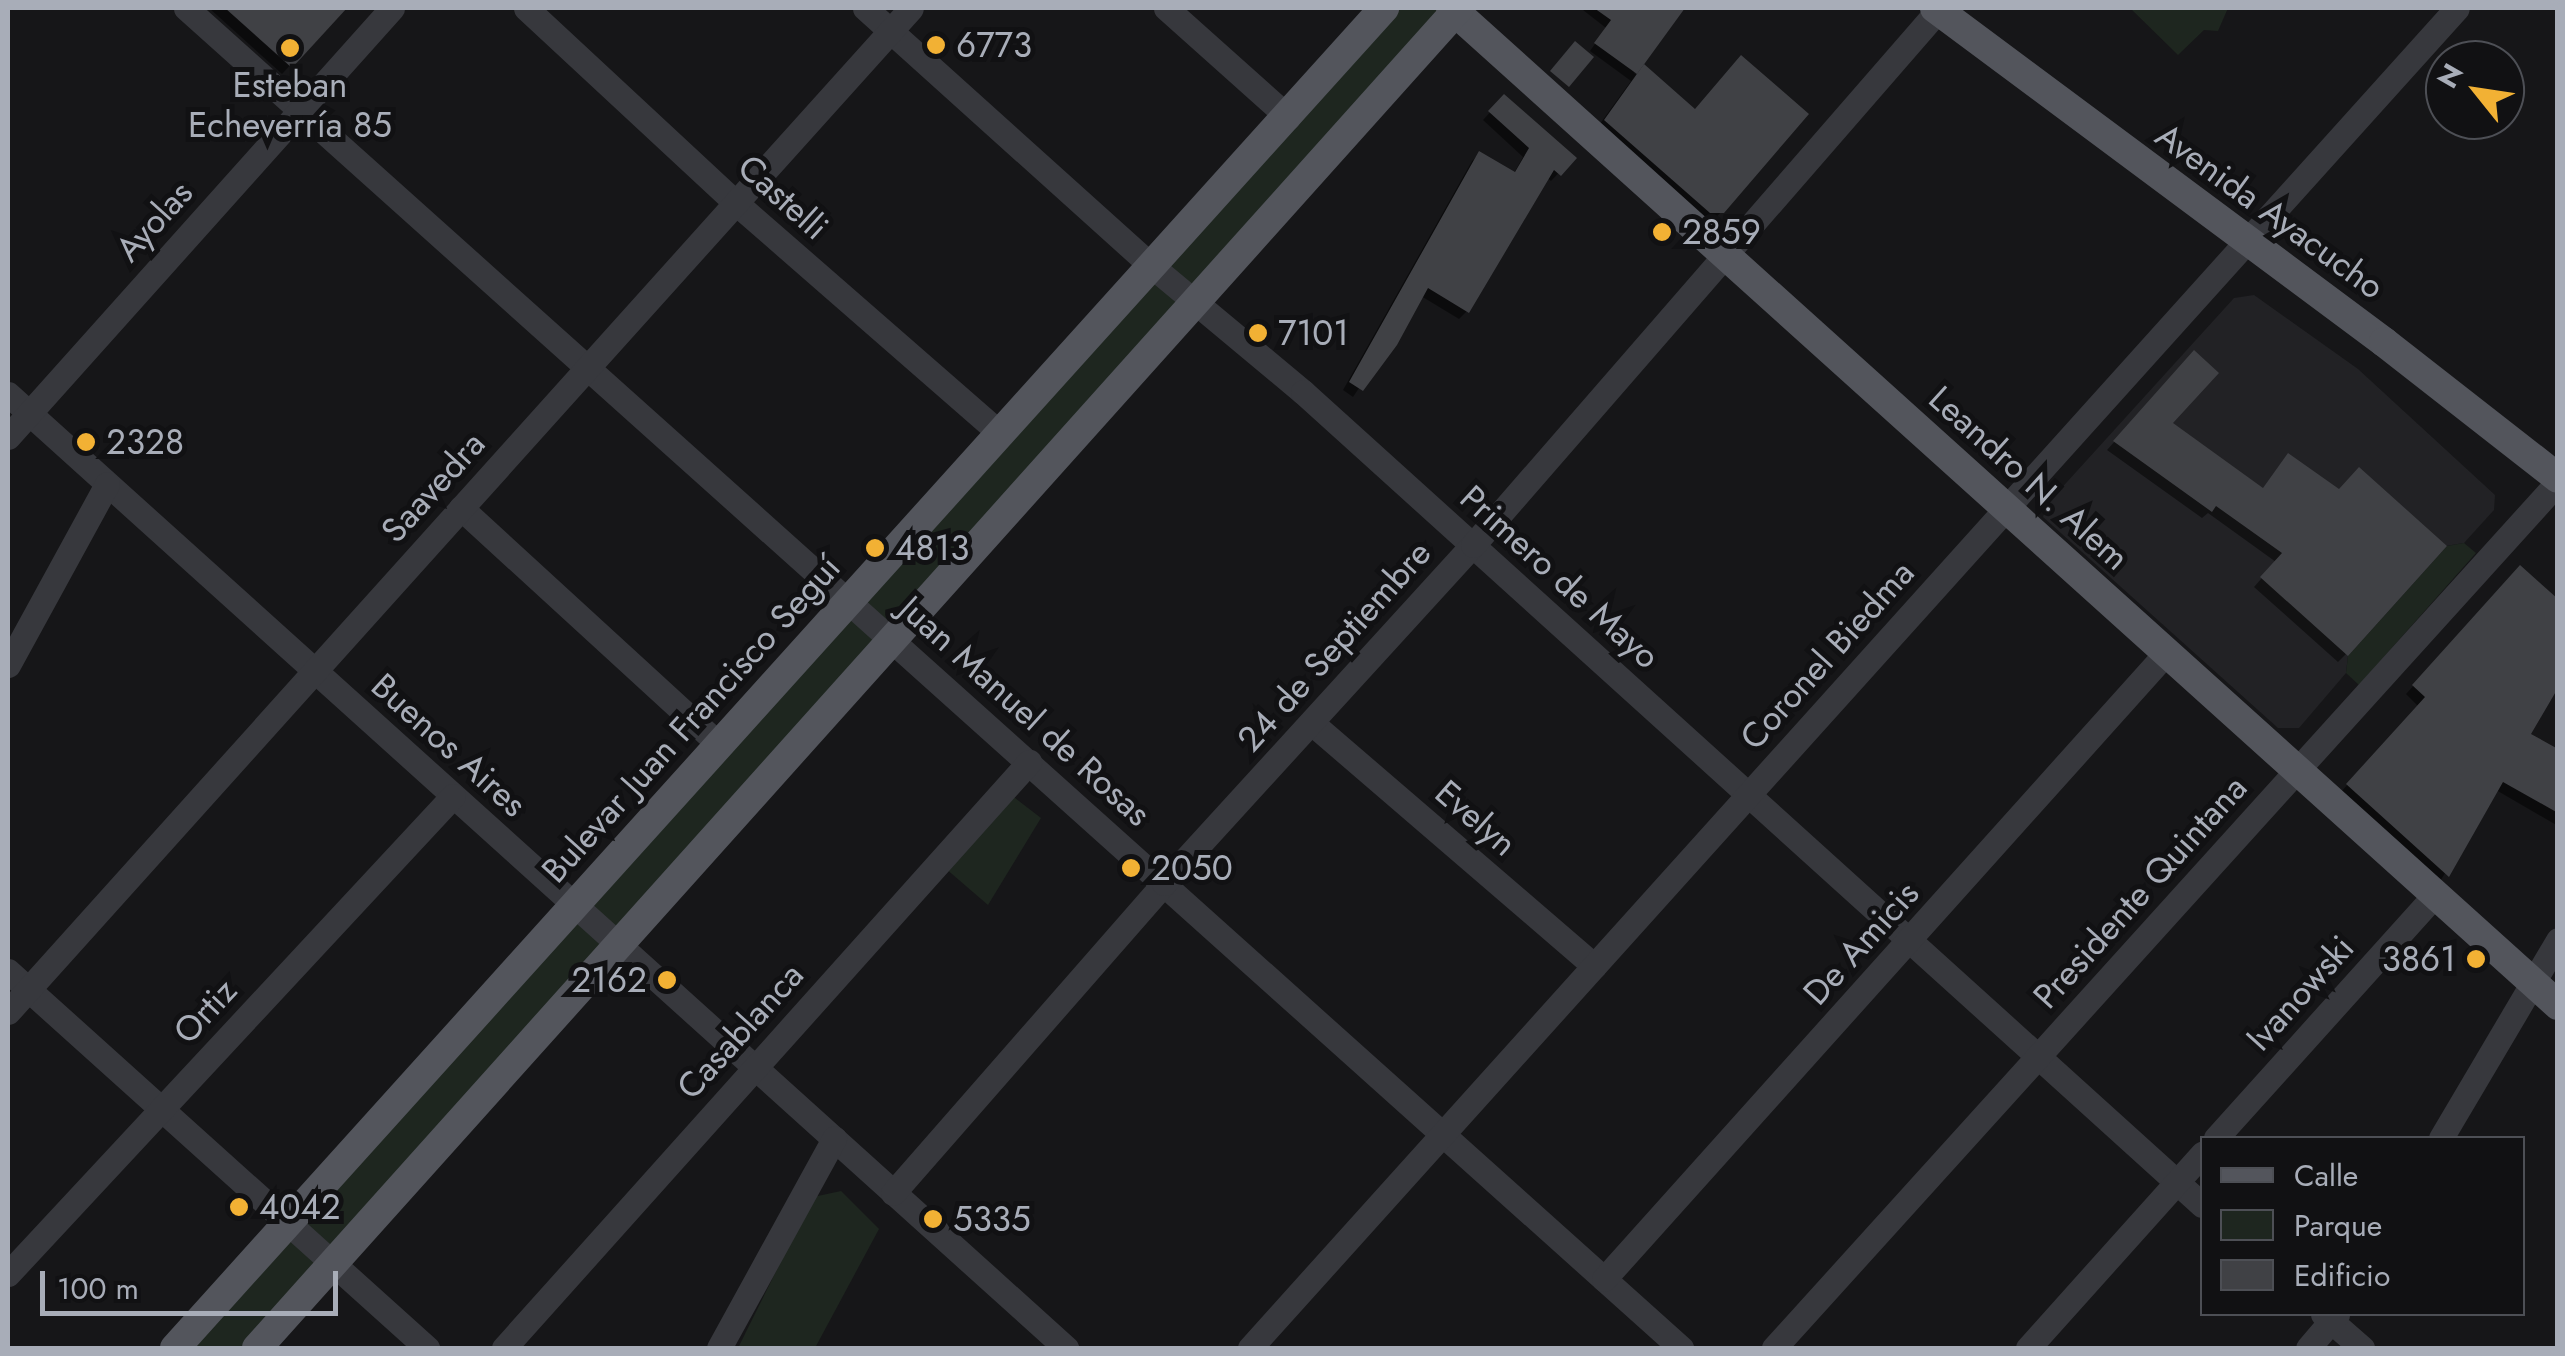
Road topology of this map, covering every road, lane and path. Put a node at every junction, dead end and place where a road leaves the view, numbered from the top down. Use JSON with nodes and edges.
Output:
{"nodes":[{"id":1,"x":186,"y":8,"type":"edge"},
{"id":2,"x":392,"y":8,"type":"edge"},
{"id":3,"x":526,"y":8,"type":"edge"},
{"id":4,"x":865,"y":8,"type":"edge"},
{"id":5,"x":911,"y":8,"type":"edge"},
{"id":6,"x":1166,"y":8,"type":"edge"},
{"id":7,"x":1384,"y":8,"type":"edge"},
{"id":8,"x":1938,"y":8,"type":"edge"},
{"id":9,"x":2457,"y":8,"type":"edge"},
{"id":10,"x":1455,"y":9,"type":"edge"},
{"id":11,"x":890,"y":30,"type":"junction"},
{"id":12,"x":300,"y":110,"type":"junction"},
{"id":13,"x":1288,"y":117,"type":"junction"},
{"id":14,"x":736,"y":202,"type":"junction"},
{"id":15,"x":2246,"y":242,"type":"junction"},
{"id":16,"x":1726,"y":255,"type":"junction"},
{"id":17,"x":1153,"y":267,"type":"junction"},
{"id":18,"x":1196,"y":302,"type":"junction"},
{"id":19,"x":588,"y":367,"type":"junction"},
{"id":20,"x":8,"y":394,"type":"edge"},
{"id":21,"x":29,"y":413,"type":"junction"},
{"id":22,"x":1000,"y":434,"type":"junction"},
{"id":23,"x":8,"y":436,"type":"edge"},
{"id":24,"x":2558,"y":480,"type":"edge"},
{"id":25,"x":107,"y":484,"type":"junction"},
{"id":26,"x":461,"y":508,"type":"junction"},
{"id":27,"x":2006,"y":508,"type":"junction"},
{"id":28,"x":1472,"y":545,"type":"junction"},
{"id":29,"x":847,"y":599,"type":"junction"},
{"id":30,"x":894,"y":641,"type":"junction"},
{"id":31,"x":2167,"y":652,"type":"junction"},
{"id":32,"x":8,"y":665,"type":"edge"},
{"id":33,"x":315,"y":671,"type":"junction"},
{"id":34,"x":1313,"y":724,"type":"junction"},
{"id":35,"x":720,"y":745,"type":"junction"},
{"id":36,"x":1028,"y":762,"type":"junction"},
{"id":37,"x":2297,"y":770,"type":"junction"},
{"id":38,"x":1749,"y":794,"type":"junction"},
{"id":39,"x":453,"y":796,"type":"junction"},
{"id":40,"x":1164,"y":883,"type":"junction"},
{"id":41,"x":2435,"y":894,"type":"junction"},
{"id":42,"x":574,"y":905,"type":"junction"},
{"id":43,"x":2558,"y":940,"type":"edge"},
{"id":44,"x":1910,"y":941,"type":"junction"},
{"id":45,"x":620,"y":947,"type":"junction"},
{"id":46,"x":1594,"y":966,"type":"junction"},
{"id":47,"x":8,"y":972,"type":"edge"},
{"id":48,"x":2534,"y":983,"type":"junction"},
{"id":49,"x":28,"y":990,"type":"junction"},
{"id":50,"x":2558,"y":1004,"type":"edge"},
{"id":51,"x":8,"y":1012,"type":"edge"},
{"id":52,"x":2038,"y":1056,"type":"junction"},
{"id":53,"x":754,"y":1067,"type":"junction"},
{"id":54,"x":161,"y":1109,"type":"junction"},
{"id":55,"x":1443,"y":1134,"type":"junction"},
{"id":56,"x":2218,"y":1136,"type":"edge"},
{"id":57,"x":2442,"y":1136,"type":"edge"},
{"id":58,"x":834,"y":1139,"type":"junction"},
{"id":59,"x":2200,"y":1156,"type":"edge"},
{"id":60,"x":2177,"y":1182,"type":"junction"},
{"id":61,"x":894,"y":1193,"type":"junction"},
{"id":62,"x":2200,"y":1203,"type":"edge"},
{"id":63,"x":288,"y":1223,"type":"junction"},
{"id":64,"x":333,"y":1264,"type":"junction"},
{"id":65,"x":8,"y":1274,"type":"edge"},
{"id":66,"x":1604,"y":1279,"type":"junction"},
{"id":67,"x":2331,"y":1316,"type":"edge"},
{"id":68,"x":176,"y":1348,"type":"edge"},
{"id":69,"x":257,"y":1348,"type":"edge"},
{"id":70,"x":426,"y":1348,"type":"edge"},
{"id":71,"x":504,"y":1348,"type":"edge"},
{"id":72,"x":719,"y":1348,"type":"edge"},
{"id":73,"x":1066,"y":1348,"type":"edge"},
{"id":74,"x":1250,"y":1348,"type":"edge"},
{"id":75,"x":1681,"y":1348,"type":"edge"},
{"id":76,"x":1774,"y":1348,"type":"edge"},
{"id":77,"x":2028,"y":1348,"type":"edge"},
{"id":78,"x":2308,"y":1348,"type":"edge"},
{"id":79,"x":2362,"y":1348,"type":"edge"}],
"edges":[{"from":1,"to":12,"type":"street","name":"Juan Manuel de Rosas"},
{"from":2,"to":12,"type":"street","name":"Ayolas"},
{"from":3,"to":14,"type":"street","name":"Castelli"},
{"from":4,"to":11,"type":"street","name":"Primero de Mayo"},
{"from":5,"to":11,"type":"street","name":"Saavedra"},
{"from":6,"to":13,"type":"street"},
{"from":7,"to":13,"type":"main road","name":"Bulevar Juan Francisco Seguí"},
{"from":8,"to":15,"type":"main road","name":"Avenida Ayacucho"},
{"from":8,"to":16,"type":"street","name":"24 de Septiembre"},
{"from":9,"to":15,"type":"street","name":"Coronel Biedma"},
{"from":10,"to":16,"type":"main road","name":"Leandro N. Alem"},
{"from":10,"to":18,"type":"main road"},
{"from":11,"to":14,"type":"street","name":"Saavedra"},
{"from":11,"to":17,"type":"street","name":"Primero de Mayo"},
{"from":12,"to":19,"type":"street","name":"Juan Manuel de Rosas"},
{"from":12,"to":21,"type":"street","name":"Ayolas"},
{"from":13,"to":17,"type":"main road","name":"Bulevar Juan Francisco Seguí"},
{"from":14,"to":19,"type":"street","name":"Saavedra"},
{"from":14,"to":22,"type":"street","name":"Castelli"},
{"from":15,"to":24,"type":"main road","name":"Avenida Ayacucho"},
{"from":15,"to":27,"type":"street","name":"Coronel Biedma"},
{"from":16,"to":27,"type":"main road","name":"Leandro N. Alem"},
{"from":16,"to":28,"type":"street","name":"24 de Septiembre"},
{"from":17,"to":18,"type":"street","name":"Primero de Mayo"},
{"from":17,"to":22,"type":"main road","name":"Bulevar Juan Francisco Seguí"},
{"from":18,"to":28,"type":"street","name":"Primero de Mayo"},
{"from":18,"to":30,"type":"main road"},
{"from":19,"to":26,"type":"street","name":"Saavedra"},
{"from":19,"to":29,"type":"street","name":"Juan Manuel de Rosas"},
{"from":20,"to":21,"type":"street","name":"Buenos Aires"},
{"from":21,"to":23,"type":"street","name":"Ayolas"},
{"from":21,"to":25,"type":"street","name":"Buenos Aires"},
{"from":22,"to":29,"type":"main road","name":"Bulevar Juan Francisco Seguí"},
{"from":24,"to":37,"type":"street","name":"Presidente Quintana"},
{"from":25,"to":32,"type":"street"},
{"from":25,"to":33,"type":"street","name":"Buenos Aires"},
{"from":26,"to":33,"type":"street","name":"Saavedra"},
{"from":26,"to":35,"type":"street"},
{"from":27,"to":31,"type":"main road","name":"Leandro N. Alem"},
{"from":27,"to":38,"type":"street","name":"Coronel Biedma"},
{"from":28,"to":34,"type":"street","name":"24 de Septiembre"},
{"from":28,"to":38,"type":"street","name":"Primero de Mayo"},
{"from":29,"to":30,"type":"street","name":"Juan Manuel de Rosas"},
{"from":29,"to":35,"type":"main road","name":"Bulevar Juan Francisco Seguí"},
{"from":30,"to":36,"type":"street","name":"Juan Manuel de Rosas"},
{"from":30,"to":45,"type":"main road"},
{"from":31,"to":37,"type":"main road","name":"Leandro N. Alem"},
{"from":31,"to":44,"type":"street","name":"De Amicis"},
{"from":33,"to":39,"type":"street","name":"Buenos Aires"},
{"from":33,"to":49,"type":"street","name":"Saavedra"},
{"from":34,"to":40,"type":"street","name":"24 de Septiembre"},
{"from":34,"to":46,"type":"street","name":"Evelyn"},
{"from":35,"to":42,"type":"main road","name":"Bulevar Juan Francisco Seguí"},
{"from":36,"to":40,"type":"street","name":"Juan Manuel de Rosas"},
{"from":36,"to":53,"type":"street","name":"Casablanca"},
{"from":37,"to":41,"type":"main road","name":"Leandro N. Alem"},
{"from":37,"to":52,"type":"street","name":"Presidente Quintana"},
{"from":38,"to":44,"type":"street","name":"Primero de Mayo"},
{"from":38,"to":46,"type":"street","name":"Coronel Biedma"},
{"from":39,"to":42,"type":"street","name":"Buenos Aires"},
{"from":39,"to":54,"type":"street","name":"Ortiz"},
{"from":40,"to":55,"type":"street","name":"Juan Manuel de Rosas"},
{"from":40,"to":61,"type":"street","name":"24 de Septiembre"},
{"from":41,"to":48,"type":"main road","name":"Leandro N. Alem"},
{"from":41,"to":56,"type":"street","name":"Ivanowski"},
{"from":42,"to":45,"type":"street","name":"Buenos Aires"},
{"from":42,"to":63,"type":"main road","name":"Bulevar Juan Francisco Seguí"},
{"from":43,"to":48,"type":"street"},
{"from":44,"to":52,"type":"street","name":"Primero de Mayo"},
{"from":44,"to":66,"type":"street","name":"De Amicis"},
{"from":45,"to":53,"type":"street","name":"Buenos Aires"},
{"from":45,"to":64,"type":"main road"},
{"from":46,"to":55,"type":"street","name":"Coronel Biedma"},
{"from":47,"to":49,"type":"street"},
{"from":48,"to":50,"type":"main road","name":"Leandro N. Alem"},
{"from":48,"to":57,"type":"street"},
{"from":49,"to":51,"type":"street","name":"Saavedra"},
{"from":49,"to":54,"type":"street"},
{"from":52,"to":60,"type":"street","name":"Primero de Mayo"},
{"from":52,"to":76,"type":"street","name":"Presidente Quintana"},
{"from":53,"to":58,"type":"street","name":"Buenos Aires"},
{"from":53,"to":71,"type":"street","name":"Casablanca"},
{"from":54,"to":63,"type":"street"},
{"from":54,"to":65,"type":"street","name":"Ortiz"},
{"from":55,"to":66,"type":"street","name":"Juan Manuel de Rosas"},
{"from":55,"to":74,"type":"street","name":"Coronel Biedma"},
{"from":58,"to":61,"type":"street","name":"Buenos Aires"},
{"from":58,"to":72,"type":"street"},
{"from":59,"to":60,"type":"street"},
{"from":60,"to":62,"type":"street","name":"Primero de Mayo"},
{"from":60,"to":77,"type":"street"},
{"from":61,"to":73,"type":"street","name":"Buenos Aires"},
{"from":63,"to":64,"type":"street"},
{"from":63,"to":68,"type":"main road","name":"Bulevar Juan Francisco Seguí"},
{"from":64,"to":69,"type":"main road"},
{"from":64,"to":70,"type":"street"},
{"from":66,"to":75,"type":"street","name":"Juan Manuel de Rosas"},
{"from":67,"to":78,"type":"street"},
{"from":67,"to":79,"type":"street"}]}
